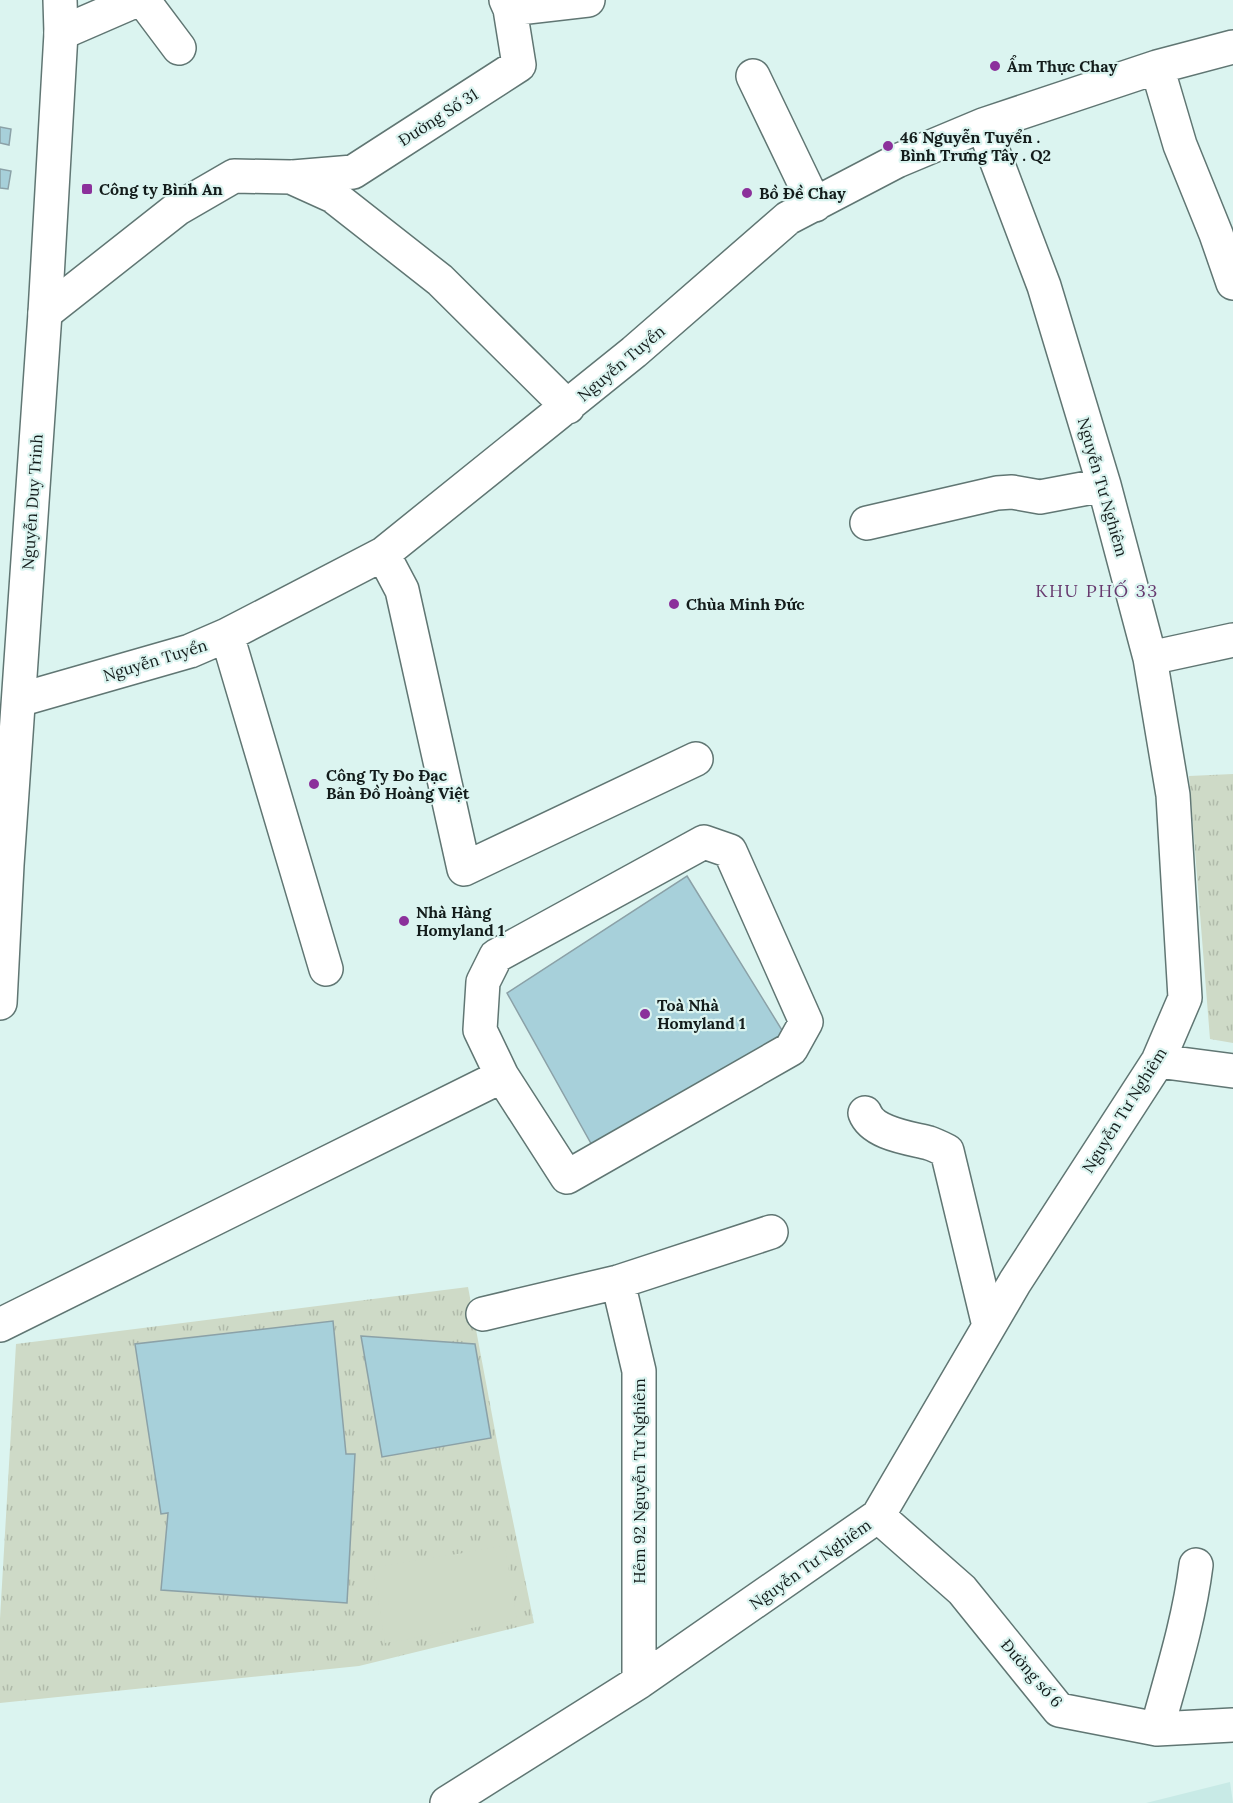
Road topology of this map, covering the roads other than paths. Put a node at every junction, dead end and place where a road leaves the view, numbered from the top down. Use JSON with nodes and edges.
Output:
{"nodes":[{"id":1,"x":60,"y":0,"type":"edge"},
{"id":2,"x":137,"y":0,"type":"edge"},
{"id":3,"x":143,"y":0,"type":"edge"},
{"id":4,"x":588,"y":0,"type":"edge"},
{"id":5,"x":508,"y":4,"type":"edge"},
{"id":6,"x":61,"y":33,"type":"junction"},
{"id":7,"x":179,"y":48,"type":"dead end"},
{"id":8,"x":1233,"y":48,"type":"edge"},
{"id":9,"x":1157,"y":67,"type":"junction"},
{"id":10,"x":753,"y":76,"type":"dead end"},
{"id":11,"x":983,"y":126,"type":"junction"},
{"id":12,"x":291,"y":177,"type":"junction"},
{"id":13,"x":815,"y":204,"type":"junction"},
{"id":14,"x":1233,"y":283,"type":"edge"},
{"id":15,"x":45,"y":313,"type":"junction"},
{"id":16,"x":568,"y":407,"type":"junction"},
{"id":17,"x":1104,"y":485,"type":"junction"},
{"id":18,"x":867,"y":523,"type":"dead end"},
{"id":19,"x":383,"y":554,"type":"junction"},
{"id":20,"x":227,"y":635,"type":"junction"},
{"id":21,"x":1233,"y":640,"type":"edge"},
{"id":22,"x":1150,"y":658,"type":"junction"},
{"id":23,"x":20,"y":700,"type":"junction"},
{"id":24,"x":696,"y":759,"type":"dead end"},
{"id":25,"x":4,"y":865,"type":"edge"},
{"id":26,"x":326,"y":969,"type":"dead end"},
{"id":27,"x":0,"y":1003,"type":"edge"},
{"id":28,"x":1158,"y":1061,"type":"junction"},
{"id":29,"x":1233,"y":1071,"type":"edge"},
{"id":30,"x":502,"y":1076,"type":"junction"},
{"id":31,"x":864,"y":1113,"type":"dead end"},
{"id":32,"x":771,"y":1232,"type":"dead end"},
{"id":33,"x":618,"y":1282,"type":"junction"},
{"id":34,"x":483,"y":1314,"type":"dead end"},
{"id":35,"x":0,"y":1325,"type":"edge"},
{"id":36,"x":989,"y":1326,"type":"junction"},
{"id":37,"x":878,"y":1516,"type":"junction"},
{"id":38,"x":1196,"y":1565,"type":"dead end"},
{"id":39,"x":639,"y":1682,"type":"junction"},
{"id":40,"x":1233,"y":1726,"type":"edge"},
{"id":41,"x":1157,"y":1729,"type":"junction"},
{"id":42,"x":447,"y":1803,"type":"edge"}],
"edges":[{"from":1,"to":6,"type":"street","name":"Nguyễn Duy Trinh"},
{"from":2,"to":6,"type":"street"},
{"from":3,"to":7,"type":"street"},
{"from":4,"to":5,"type":"street"},
{"from":5,"to":12,"type":"street","name":"Đường Số 31"},
{"from":6,"to":15,"type":"street","name":"Nguyễn Duy Trinh"},
{"from":8,"to":9,"type":"street","name":"Nguyễn Tuyển"},
{"from":9,"to":11,"type":"street","name":"Nguyễn Tuyển"},
{"from":9,"to":14,"type":"street"},
{"from":10,"to":13,"type":"street"},
{"from":11,"to":13,"type":"street","name":"Nguyễn Tuyển"},
{"from":11,"to":17,"type":"street","name":"Nguyễn Tư Nghiêm"},
{"from":12,"to":15,"type":"street"},
{"from":12,"to":16,"type":"street"},
{"from":13,"to":16,"type":"street","name":"Nguyễn Tuyển"},
{"from":15,"to":23,"type":"street","name":"Nguyễn Duy Trinh"},
{"from":16,"to":19,"type":"street","name":"Nguyễn Tuyển"},
{"from":17,"to":18,"type":"street"},
{"from":17,"to":22,"type":"street","name":"Nguyễn Tư Nghiêm"},
{"from":19,"to":20,"type":"street","name":"Nguyễn Tuyển"},
{"from":19,"to":24,"type":"street"},
{"from":20,"to":23,"type":"street","name":"Nguyễn Tuyển"},
{"from":20,"to":26,"type":"street"},
{"from":21,"to":22,"type":"street"},
{"from":22,"to":28,"type":"street","name":"Nguyễn Tư Nghiêm"},
{"from":23,"to":25,"type":"street","name":"Nguyễn Duy Trinh"},
{"from":25,"to":27,"type":"street","name":"Nguyễn Duy Trinh"},
{"from":28,"to":29,"type":"street"},
{"from":28,"to":36,"type":"street","name":"Nguyễn Tư Nghiêm"},
{"from":30,"to":30,"type":"street"},
{"from":30,"to":35,"type":"street"},
{"from":31,"to":36,"type":"street"},
{"from":32,"to":33,"type":"street"},
{"from":33,"to":34,"type":"street"},
{"from":33,"to":39,"type":"street","name":"Hẻm 92 Nguyễn Tư Nghiêm"},
{"from":36,"to":37,"type":"street","name":"Nguyễn Tư Nghiêm"},
{"from":37,"to":39,"type":"street","name":"Nguyễn Tư Nghiêm"},
{"from":37,"to":41,"type":"street","name":"Đường số 6"},
{"from":38,"to":41,"type":"street"},
{"from":39,"to":42,"type":"street","name":"Nguyễn Tư Nghiêm"},
{"from":40,"to":41,"type":"street","name":"Đường số 6"}]}
